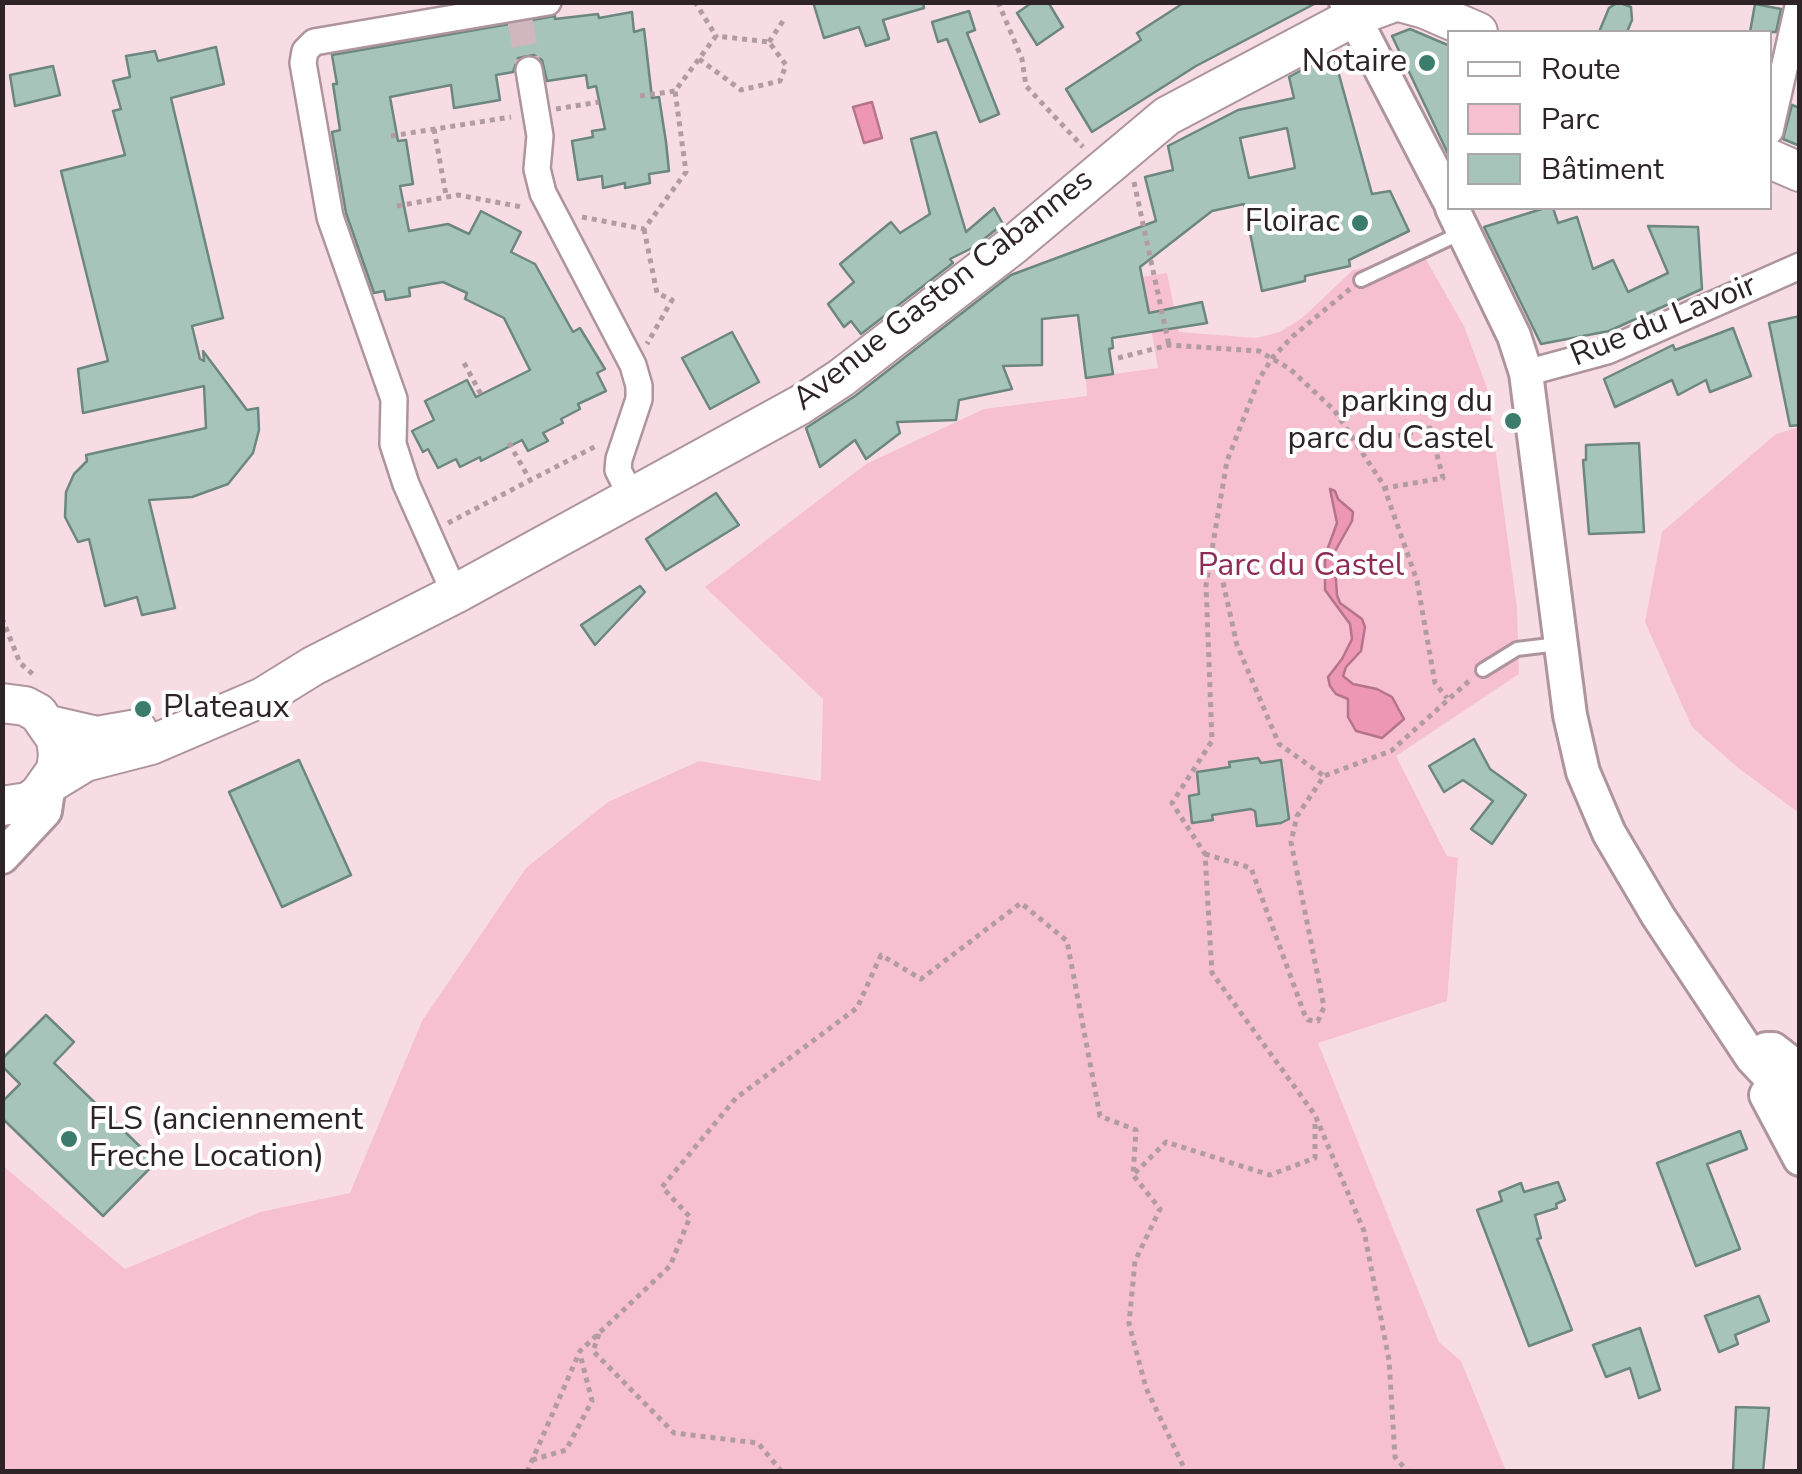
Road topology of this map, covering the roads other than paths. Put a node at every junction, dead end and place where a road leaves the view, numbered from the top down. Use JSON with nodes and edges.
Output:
{"nodes":[{"id":1,"x":548,"y":2,"type":"edge"},
{"id":2,"x":1397,"y":2,"type":"edge"},
{"id":3,"x":1800,"y":2,"type":"edge"},
{"id":4,"x":1350,"y":10,"type":"edge"},
{"id":5,"x":1473,"y":30,"type":"edge"},
{"id":6,"x":528,"y":70,"type":"tunnel mouth"},
{"id":7,"x":1772,"y":123,"type":"edge"},
{"id":8,"x":1772,"y":160,"type":"edge"},
{"id":9,"x":1800,"y":172,"type":"edge"},
{"id":10,"x":1447,"y":198,"type":"edge"},
{"id":11,"x":1455,"y":214,"type":"edge"},
{"id":12,"x":1800,"y":266,"type":"edge"},
{"id":13,"x":1361,"y":280,"type":"road end"},
{"id":14,"x":1526,"y":373,"type":"junction"},
{"id":15,"x":632,"y":498,"type":"junction"},
{"id":16,"x":455,"y":594,"type":"junction"},
{"id":17,"x":1560,"y":644,"type":"junction"},
{"id":18,"x":313,"y":666,"type":"junction"},
{"id":19,"x":1483,"y":670,"type":"road end"},
{"id":20,"x":2,"y":703,"type":"edge"},
{"id":21,"x":49,"y":725,"type":"junction"},
{"id":22,"x":49,"y":784,"type":"junction"},
{"id":23,"x":7,"y":831,"type":"edge"},
{"id":24,"x":1752,"y":1058,"type":"junction"},
{"id":25,"x":1800,"y":1070,"type":"edge"},
{"id":26,"x":1800,"y":1117,"type":"edge"},
{"id":27,"x":1800,"y":1159,"type":"edge"}],
"edges":[{"from":1,"to":16,"type":"street"},
{"from":2,"to":4,"type":"main road","name":"Avenue Gaston Cabannes"},
{"from":2,"to":5,"type":"main road"},
{"from":3,"to":7,"type":"street"},
{"from":4,"to":10,"type":"street"},
{"from":4,"to":15,"type":"main road","name":"Avenue Gaston Cabannes"},
{"from":6,"to":15,"type":"street"},
{"from":8,"to":9,"type":"main road"},
{"from":11,"to":13,"type":"lane"},
{"from":11,"to":14,"type":"street"},
{"from":12,"to":14,"type":"street","name":"Rue du Lavoir"},
{"from":14,"to":17,"type":"street"},
{"from":15,"to":16,"type":"main road","name":"Avenue Gaston Cabannes"},
{"from":16,"to":18,"type":"main road","name":"Avenue Gaston Cabannes"},
{"from":17,"to":19,"type":"lane"},
{"from":17,"to":24,"type":"street"},
{"from":18,"to":21,"type":"main road","name":"Avenue Gaston Cabannes"},
{"from":18,"to":22,"type":"main road","name":"Avenue Gaston Cabannes"},
{"from":20,"to":21,"type":"main road","name":"Avenue Gaston Cabannes"},
{"from":21,"to":22,"type":"main road"},
{"from":22,"to":23,"type":"main road","name":"Avenue Gaston Cabannes"},
{"from":24,"to":25,"type":"street"},
{"from":24,"to":26,"type":"street"},
{"from":24,"to":27,"type":"street"}]}
